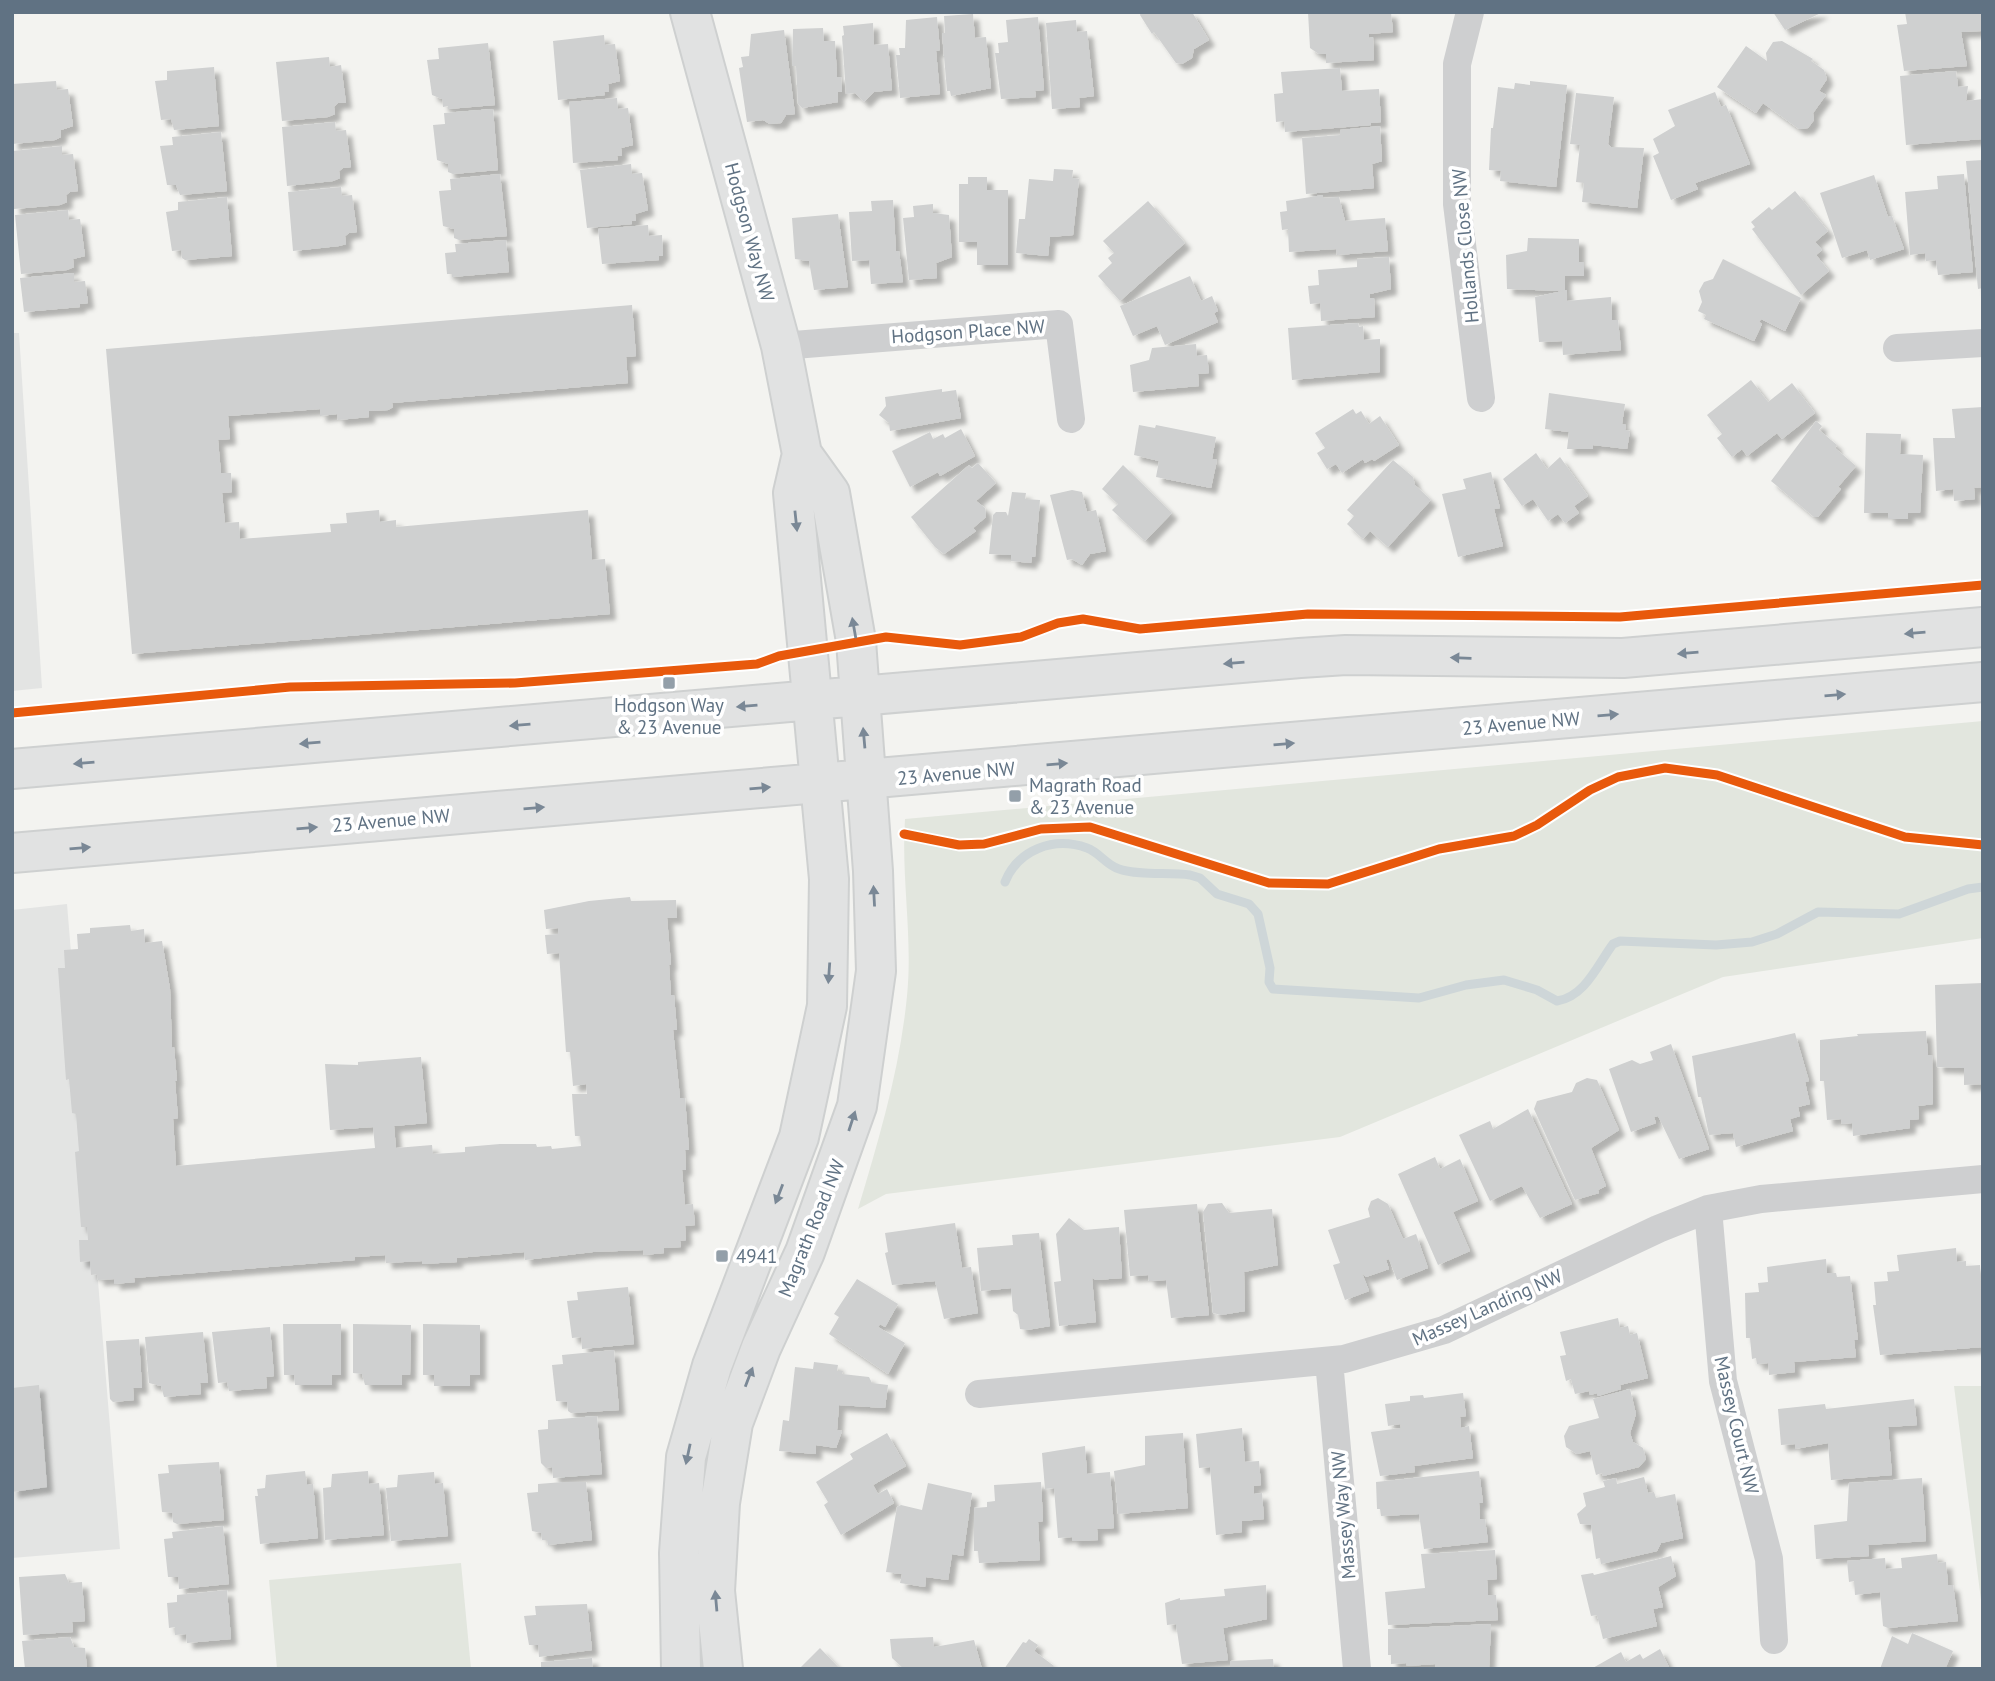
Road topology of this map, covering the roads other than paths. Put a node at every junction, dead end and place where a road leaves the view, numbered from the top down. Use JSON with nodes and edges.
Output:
{"nodes":[{"id":1,"x":690,"y":12,"type":"edge"},
{"id":2,"x":1470,"y":12,"type":"edge"},
{"id":3,"x":1983,"y":343,"type":"edge"},
{"id":4,"x":781,"y":346,"type":"junction"},
{"id":5,"x":1897,"y":348,"type":"dead end"},
{"id":6,"x":1481,"y":398,"type":"dead end"},
{"id":7,"x":1071,"y":419,"type":"dead end"},
{"id":8,"x":802,"y":454,"type":"junction"},
{"id":9,"x":1983,"y":627,"type":"edge"},
{"id":10,"x":1983,"y":682,"type":"edge"},
{"id":11,"x":860,"y":696,"type":"junction"},
{"id":12,"x":815,"y":700,"type":"junction"},
{"id":13,"x":12,"y":769,"type":"edge"},
{"id":14,"x":867,"y":780,"type":"junction"},
{"id":15,"x":822,"y":782,"type":"junction"},
{"id":16,"x":12,"y":853,"type":"edge"},
{"id":17,"x":1983,"y":1179,"type":"edge"},
{"id":18,"x":1708,"y":1209,"type":"junction"},
{"id":19,"x":1329,"y":1361,"type":"junction"},
{"id":20,"x":979,"y":1394,"type":"dead end"},
{"id":21,"x":1774,"y":1640,"type":"dead end"},
{"id":22,"x":681,"y":1669,"type":"edge"},
{"id":23,"x":723,"y":1669,"type":"edge"},
{"id":24,"x":1357,"y":1669,"type":"edge"}],
"edges":[{"from":1,"to":4,"type":"main road","name":"Hodgson Way NW"},
{"from":2,"to":6,"type":"street","name":"Hollands Close NW"},
{"from":3,"to":5,"type":"street"},
{"from":4,"to":7,"type":"street","name":"Hodgson Place NW"},
{"from":4,"to":8,"type":"main road","name":"Hodgson Way NW"},
{"from":11,"to":8,"type":"main road","name":"Hodgson Way NW","one_way":true},
{"from":8,"to":12,"type":"main road","name":"Hodgson Way NW","one_way":true},
{"from":9,"to":11,"type":"main road","one_way":true},
{"from":14,"to":10,"type":"main road","name":"23 Avenue NW","one_way":true},
{"from":11,"to":12,"type":"main road"},
{"from":14,"to":11,"type":"main road","name":"Hodgson Way NW","one_way":true},
{"from":12,"to":13,"type":"main road","one_way":true},
{"from":12,"to":15,"type":"main road","name":"Hodgson Way NW"},
{"from":14,"to":15,"type":"main road","name":"23 Avenue NW"},
{"from":23,"to":14,"type":"main road","name":"Magrath Road NW","one_way":true},
{"from":16,"to":15,"type":"main road","name":"23 Avenue NW","one_way":true},
{"from":15,"to":22,"type":"main road","one_way":true},
{"from":17,"to":18,"type":"street","name":"Massey Landing NW"},
{"from":18,"to":19,"type":"street","name":"Massey Landing NW"},
{"from":18,"to":21,"type":"street","name":"Massey Court NW"},
{"from":19,"to":20,"type":"street","name":"Massey Landing NW"},
{"from":19,"to":24,"type":"street","name":"Massey Way NW"}]}
